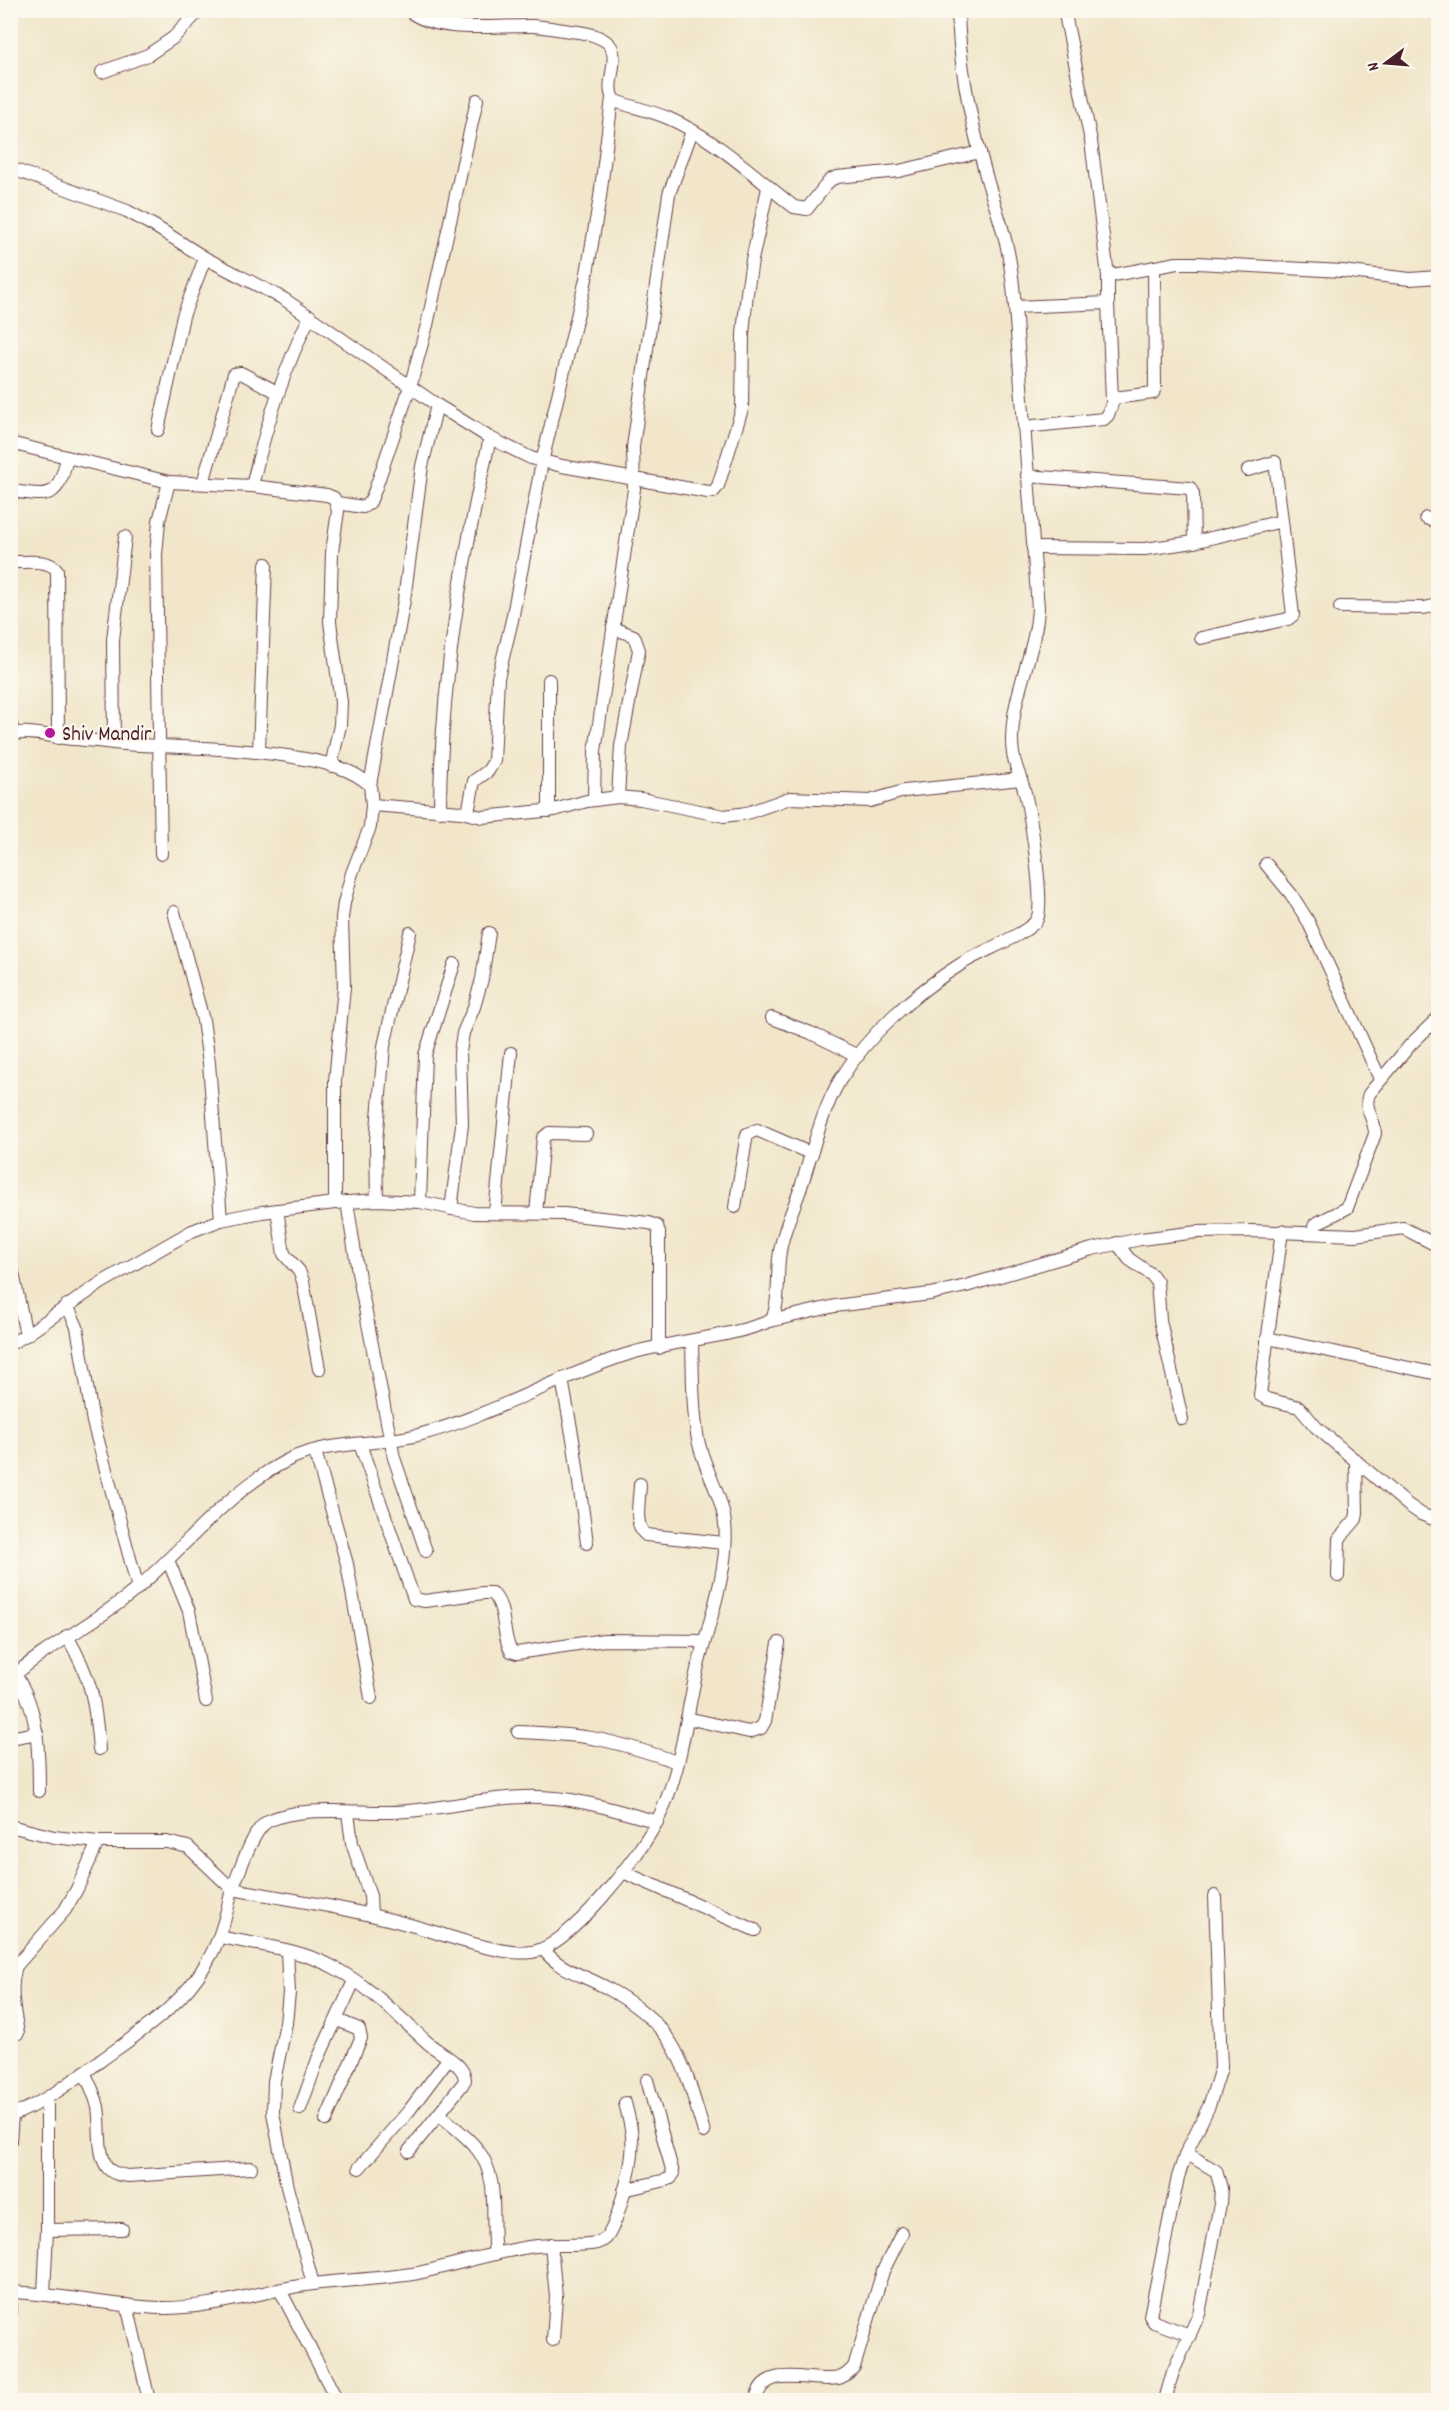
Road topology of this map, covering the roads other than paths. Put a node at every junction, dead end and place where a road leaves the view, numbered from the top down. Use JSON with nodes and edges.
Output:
{"nodes":[{"id":1,"x":200,"y":10,"type":"edge"},
{"id":2,"x":408,"y":10,"type":"edge"},
{"id":3,"x":958,"y":10,"type":"edge"},
{"id":4,"x":1066,"y":19,"type":"dead end"},
{"id":5,"x":102,"y":72,"type":"dead end"},
{"id":6,"x":612,"y":98,"type":"junction"},
{"id":7,"x":477,"y":100,"type":"dead end"},
{"id":8,"x":692,"y":131,"type":"junction"},
{"id":9,"x":980,"y":152,"type":"junction"},
{"id":10,"x":10,"y":168,"type":"edge"},
{"id":11,"x":768,"y":188,"type":"junction"},
{"id":12,"x":205,"y":258,"type":"junction"},
{"id":13,"x":1154,"y":267,"type":"junction"},
{"id":14,"x":1108,"y":276,"type":"junction"},
{"id":15,"x":1438,"y":277,"type":"edge"},
{"id":16,"x":1108,"y":303,"type":"junction"},
{"id":17,"x":1015,"y":307,"type":"junction"},
{"id":18,"x":310,"y":315,"type":"junction"},
{"id":19,"x":410,"y":387,"type":"junction"},
{"id":20,"x":277,"y":392,"type":"junction"},
{"id":21,"x":1112,"y":400,"type":"junction"},
{"id":22,"x":437,"y":405,"type":"junction"},
{"id":23,"x":1024,"y":427,"type":"junction"},
{"id":24,"x":158,"y":430,"type":"dead end"},
{"id":25,"x":490,"y":438,"type":"junction"},
{"id":26,"x":10,"y":443,"type":"edge"},
{"id":27,"x":67,"y":458,"type":"junction"},
{"id":28,"x":542,"y":462,"type":"junction"},
{"id":29,"x":1248,"y":470,"type":"dead end"},
{"id":30,"x":1027,"y":476,"type":"junction"},
{"id":31,"x":634,"y":480,"type":"junction"},
{"id":32,"x":169,"y":482,"type":"junction"},
{"id":33,"x":202,"y":483,"type":"junction"},
{"id":34,"x":252,"y":486,"type":"junction"},
{"id":35,"x":11,"y":491,"type":"edge"},
{"id":36,"x":337,"y":503,"type":"junction"},
{"id":37,"x":1282,"y":521,"type":"junction"},
{"id":38,"x":125,"y":537,"type":"dead end"},
{"id":39,"x":1194,"y":542,"type":"junction"},
{"id":40,"x":1033,"y":548,"type":"junction"},
{"id":41,"x":10,"y":562,"type":"edge"},
{"id":42,"x":266,"y":564,"type":"dead end"},
{"id":43,"x":1438,"y":605,"type":"edge"},
{"id":44,"x":1340,"y":607,"type":"dead end"},
{"id":45,"x":613,"y":628,"type":"junction"},
{"id":46,"x":1201,"y":638,"type":"dead end"},
{"id":47,"x":549,"y":680,"type":"dead end"},
{"id":48,"x":12,"y":731,"type":"edge"},
{"id":49,"x":58,"y":738,"type":"junction"},
{"id":50,"x":114,"y":742,"type":"junction"},
{"id":51,"x":160,"y":746,"type":"junction"},
{"id":52,"x":259,"y":751,"type":"junction"},
{"id":53,"x":331,"y":766,"type":"junction"},
{"id":54,"x":1021,"y":779,"type":"junction"},
{"id":55,"x":370,"y":785,"type":"junction"},
{"id":56,"x":618,"y":797,"type":"junction"},
{"id":57,"x":594,"y":800,"type":"junction"},
{"id":58,"x":372,"y":805,"type":"junction"},
{"id":59,"x":440,"y":811,"type":"junction"},
{"id":60,"x":549,"y":811,"type":"junction"},
{"id":61,"x":468,"y":813,"type":"junction"},
{"id":62,"x":161,"y":854,"type":"dead end"},
{"id":63,"x":1266,"y":864,"type":"dead end"},
{"id":64,"x":174,"y":912,"type":"dead end"},
{"id":65,"x":410,"y":933,"type":"dead end"},
{"id":66,"x":489,"y":933,"type":"dead end"},
{"id":67,"x":454,"y":964,"type":"dead end"},
{"id":68,"x":772,"y":1018,"type":"dead end"},
{"id":69,"x":1438,"y":1018,"type":"edge"},
{"id":70,"x":512,"y":1053,"type":"dead end"},
{"id":71,"x":858,"y":1056,"type":"junction"},
{"id":72,"x":1380,"y":1079,"type":"junction"},
{"id":73,"x":586,"y":1134,"type":"dead end"},
{"id":74,"x":812,"y":1154,"type":"junction"},
{"id":75,"x":377,"y":1200,"type":"junction"},
{"id":76,"x":420,"y":1202,"type":"junction"},
{"id":77,"x":341,"y":1203,"type":"junction"},
{"id":78,"x":735,"y":1207,"type":"dead end"},
{"id":79,"x":451,"y":1209,"type":"junction"},
{"id":80,"x":277,"y":1210,"type":"junction"},
{"id":81,"x":536,"y":1213,"type":"junction"},
{"id":82,"x":495,"y":1214,"type":"junction"},
{"id":83,"x":221,"y":1220,"type":"junction"},
{"id":84,"x":1282,"y":1231,"type":"junction"},
{"id":85,"x":1311,"y":1233,"type":"junction"},
{"id":86,"x":1116,"y":1244,"type":"junction"},
{"id":87,"x":1438,"y":1246,"type":"edge"},
{"id":88,"x":10,"y":1259,"type":"edge"},
{"id":89,"x":67,"y":1305,"type":"junction"},
{"id":90,"x":771,"y":1321,"type":"junction"},
{"id":91,"x":26,"y":1335,"type":"junction"},
{"id":92,"x":1267,"y":1338,"type":"junction"},
{"id":93,"x":692,"y":1341,"type":"junction"},
{"id":94,"x":10,"y":1344,"type":"edge"},
{"id":95,"x":659,"y":1348,"type":"junction"},
{"id":96,"x":319,"y":1369,"type":"dead end"},
{"id":97,"x":1438,"y":1374,"type":"edge"},
{"id":98,"x":562,"y":1379,"type":"junction"},
{"id":99,"x":1182,"y":1419,"type":"dead end"},
{"id":100,"x":391,"y":1440,"type":"junction"},
{"id":101,"x":360,"y":1444,"type":"junction"},
{"id":102,"x":315,"y":1451,"type":"junction"},
{"id":103,"x":1356,"y":1460,"type":"junction"},
{"id":104,"x":640,"y":1484,"type":"dead end"},
{"id":105,"x":1438,"y":1521,"type":"edge"},
{"id":106,"x":587,"y":1543,"type":"dead end"},
{"id":107,"x":724,"y":1543,"type":"junction"},
{"id":108,"x":426,"y":1551,"type":"dead end"},
{"id":109,"x":168,"y":1560,"type":"junction"},
{"id":110,"x":1338,"y":1576,"type":"dead end"},
{"id":111,"x":138,"y":1588,"type":"junction"},
{"id":112,"x":67,"y":1636,"type":"junction"},
{"id":113,"x":704,"y":1641,"type":"junction"},
{"id":114,"x":779,"y":1643,"type":"dead end"},
{"id":115,"x":12,"y":1674,"type":"edge"},
{"id":116,"x":371,"y":1698,"type":"dead end"},
{"id":117,"x":206,"y":1701,"type":"dead end"},
{"id":118,"x":687,"y":1718,"type":"junction"},
{"id":119,"x":518,"y":1732,"type":"dead end"},
{"id":120,"x":37,"y":1733,"type":"junction"},
{"id":121,"x":10,"y":1738,"type":"edge"},
{"id":122,"x":99,"y":1749,"type":"dead end"},
{"id":123,"x":677,"y":1762,"type":"junction"},
{"id":124,"x":39,"y":1791,"type":"dead end"},
{"id":125,"x":348,"y":1812,"type":"junction"},
{"id":126,"x":657,"y":1822,"type":"junction"},
{"id":127,"x":10,"y":1826,"type":"edge"},
{"id":128,"x":98,"y":1842,"type":"junction"},
{"id":129,"x":623,"y":1872,"type":"junction"},
{"id":130,"x":232,"y":1889,"type":"junction"},
{"id":131,"x":1215,"y":1896,"type":"dead end"},
{"id":132,"x":371,"y":1916,"type":"junction"},
{"id":133,"x":755,"y":1930,"type":"dead end"},
{"id":134,"x":220,"y":1937,"type":"junction"},
{"id":135,"x":544,"y":1950,"type":"junction"},
{"id":136,"x":287,"y":1951,"type":"junction"},
{"id":137,"x":354,"y":1981,"type":"junction"},
{"id":138,"x":337,"y":2020,"type":"junction"},
{"id":139,"x":18,"y":2033,"type":"dead end"},
{"id":140,"x":448,"y":2060,"type":"junction"},
{"id":141,"x":84,"y":2072,"type":"junction"},
{"id":142,"x":647,"y":2080,"type":"dead end"},
{"id":143,"x":46,"y":2099,"type":"junction"},
{"id":144,"x":625,"y":2103,"type":"dead end"},
{"id":145,"x":300,"y":2109,"type":"dead end"},
{"id":146,"x":439,"y":2114,"type":"junction"},
{"id":147,"x":11,"y":2116,"type":"edge"},
{"id":148,"x":326,"y":2121,"type":"dead end"},
{"id":149,"x":704,"y":2132,"type":"dead end"},
{"id":150,"x":10,"y":2141,"type":"edge"},
{"id":151,"x":409,"y":2151,"type":"dead end"},
{"id":152,"x":1186,"y":2152,"type":"junction"},
{"id":153,"x":250,"y":2168,"type":"dead end"},
{"id":154,"x":359,"y":2168,"type":"dead end"},
{"id":155,"x":624,"y":2190,"type":"junction"},
{"id":156,"x":122,"y":2229,"type":"dead end"},
{"id":157,"x":47,"y":2230,"type":"junction"},
{"id":158,"x":902,"y":2233,"type":"dead end"},
{"id":159,"x":551,"y":2244,"type":"junction"},
{"id":160,"x":495,"y":2254,"type":"junction"},
{"id":161,"x":10,"y":2257,"type":"edge"},
{"id":162,"x":312,"y":2284,"type":"junction"},
{"id":163,"x":280,"y":2290,"type":"junction"},
{"id":164,"x":11,"y":2292,"type":"edge"},
{"id":165,"x":44,"y":2294,"type":"junction"},
{"id":166,"x":126,"y":2305,"type":"junction"},
{"id":167,"x":1190,"y":2336,"type":"junction"},
{"id":168,"x":10,"y":2338,"type":"edge"},
{"id":169,"x":553,"y":2340,"type":"dead end"},
{"id":170,"x":149,"y":2400,"type":"edge"},
{"id":171,"x":337,"y":2400,"type":"edge"},
{"id":172,"x":756,"y":2400,"type":"edge"},
{"id":173,"x":1164,"y":2400,"type":"edge"}],
"edges":[{"from":1,"to":5,"type":"street"},
{"from":2,"to":6,"type":"street"},
{"from":3,"to":9,"type":"street"},
{"from":4,"to":14,"type":"street"},
{"from":6,"to":8,"type":"street"},
{"from":6,"to":28,"type":"street"},
{"from":7,"to":19,"type":"street"},
{"from":8,"to":11,"type":"street"},
{"from":8,"to":31,"type":"street"},
{"from":9,"to":11,"type":"street"},
{"from":9,"to":17,"type":"street"},
{"from":10,"to":12,"type":"street"},
{"from":11,"to":31,"type":"street"},
{"from":12,"to":18,"type":"street"},
{"from":12,"to":24,"type":"street"},
{"from":13,"to":14,"type":"street"},
{"from":13,"to":15,"type":"street"},
{"from":13,"to":21,"type":"street"},
{"from":14,"to":16,"type":"street"},
{"from":16,"to":17,"type":"street"},
{"from":16,"to":21,"type":"street"},
{"from":17,"to":23,"type":"street"},
{"from":18,"to":19,"type":"street"},
{"from":18,"to":20,"type":"street"},
{"from":19,"to":22,"type":"street"},
{"from":19,"to":36,"type":"street"},
{"from":20,"to":33,"type":"street"},
{"from":20,"to":34,"type":"street"},
{"from":21,"to":23,"type":"street"},
{"from":22,"to":25,"type":"street"},
{"from":22,"to":55,"type":"street"},
{"from":23,"to":30,"type":"street"},
{"from":25,"to":28,"type":"street"},
{"from":25,"to":59,"type":"street"},
{"from":26,"to":27,"type":"street"},
{"from":27,"to":32,"type":"street"},
{"from":27,"to":35,"type":"street"},
{"from":28,"to":31,"type":"street"},
{"from":28,"to":61,"type":"street"},
{"from":29,"to":37,"type":"street"},
{"from":30,"to":39,"type":"street"},
{"from":30,"to":40,"type":"street"},
{"from":31,"to":45,"type":"street"},
{"from":32,"to":33,"type":"street"},
{"from":32,"to":51,"type":"street"},
{"from":33,"to":34,"type":"street"},
{"from":34,"to":36,"type":"street"},
{"from":36,"to":53,"type":"street"},
{"from":37,"to":39,"type":"street"},
{"from":37,"to":46,"type":"street"},
{"from":38,"to":50,"type":"street"},
{"from":39,"to":40,"type":"street"},
{"from":40,"to":54,"type":"street"},
{"from":41,"to":49,"type":"street"},
{"from":42,"to":52,"type":"street"},
{"from":43,"to":44,"type":"street"},
{"from":45,"to":56,"type":"street"},
{"from":45,"to":57,"type":"street"},
{"from":47,"to":60,"type":"street"},
{"from":48,"to":49,"type":"street"},
{"from":49,"to":50,"type":"street"},
{"from":50,"to":51,"type":"street"},
{"from":51,"to":52,"type":"street"},
{"from":51,"to":62,"type":"street"},
{"from":52,"to":53,"type":"street"},
{"from":53,"to":55,"type":"street"},
{"from":54,"to":56,"type":"street"},
{"from":54,"to":71,"type":"street"},
{"from":55,"to":58,"type":"street"},
{"from":56,"to":57,"type":"street"},
{"from":57,"to":60,"type":"street"},
{"from":58,"to":59,"type":"street"},
{"from":58,"to":77,"type":"street"},
{"from":59,"to":61,"type":"street"},
{"from":60,"to":61,"type":"street"},
{"from":63,"to":72,"type":"street"},
{"from":64,"to":83,"type":"street"},
{"from":65,"to":75,"type":"street"},
{"from":66,"to":79,"type":"street"},
{"from":67,"to":76,"type":"street"},
{"from":68,"to":71,"type":"street"},
{"from":69,"to":72,"type":"street"},
{"from":70,"to":82,"type":"street"},
{"from":71,"to":74,"type":"street"},
{"from":72,"to":85,"type":"street"},
{"from":73,"to":81,"type":"street"},
{"from":74,"to":78,"type":"street"},
{"from":74,"to":90,"type":"street"},
{"from":75,"to":76,"type":"street"},
{"from":75,"to":77,"type":"street"},
{"from":76,"to":79,"type":"street"},
{"from":77,"to":80,"type":"street"},
{"from":77,"to":100,"type":"street"},
{"from":79,"to":82,"type":"street"},
{"from":80,"to":83,"type":"street"},
{"from":80,"to":96,"type":"street"},
{"from":81,"to":82,"type":"street"},
{"from":81,"to":95,"type":"street"},
{"from":83,"to":89,"type":"street"},
{"from":84,"to":85,"type":"street"},
{"from":84,"to":86,"type":"street"},
{"from":84,"to":92,"type":"street"},
{"from":85,"to":87,"type":"street"},
{"from":86,"to":90,"type":"street"},
{"from":86,"to":99,"type":"street"},
{"from":88,"to":91,"type":"street"},
{"from":89,"to":91,"type":"street"},
{"from":89,"to":111,"type":"street"},
{"from":90,"to":93,"type":"street"},
{"from":91,"to":94,"type":"street"},
{"from":92,"to":97,"type":"street"},
{"from":92,"to":103,"type":"street"},
{"from":93,"to":95,"type":"street"},
{"from":93,"to":107,"type":"street"},
{"from":95,"to":98,"type":"street"},
{"from":98,"to":100,"type":"street"},
{"from":98,"to":106,"type":"street"},
{"from":100,"to":101,"type":"street"},
{"from":100,"to":108,"type":"street"},
{"from":101,"to":102,"type":"street"},
{"from":101,"to":113,"type":"street"},
{"from":102,"to":109,"type":"street"},
{"from":102,"to":116,"type":"street"},
{"from":103,"to":105,"type":"street"},
{"from":103,"to":110,"type":"street"},
{"from":104,"to":107,"type":"street"},
{"from":107,"to":113,"type":"street"},
{"from":109,"to":111,"type":"street"},
{"from":109,"to":117,"type":"street"},
{"from":111,"to":112,"type":"street"},
{"from":112,"to":115,"type":"street"},
{"from":112,"to":122,"type":"street"},
{"from":113,"to":118,"type":"street"},
{"from":114,"to":118,"type":"street"},
{"from":115,"to":120,"type":"street"},
{"from":118,"to":123,"type":"street"},
{"from":119,"to":123,"type":"street"},
{"from":120,"to":121,"type":"street"},
{"from":120,"to":124,"type":"street"},
{"from":123,"to":126,"type":"street"},
{"from":125,"to":126,"type":"street"},
{"from":125,"to":130,"type":"street"},
{"from":125,"to":132,"type":"street"},
{"from":126,"to":129,"type":"street"},
{"from":127,"to":128,"type":"street"},
{"from":128,"to":130,"type":"street"},
{"from":128,"to":139,"type":"street"},
{"from":129,"to":133,"type":"street"},
{"from":129,"to":135,"type":"street"},
{"from":130,"to":132,"type":"street"},
{"from":130,"to":134,"type":"street"},
{"from":131,"to":152,"type":"street"},
{"from":132,"to":135,"type":"street"},
{"from":134,"to":136,"type":"street"},
{"from":134,"to":141,"type":"street"},
{"from":135,"to":149,"type":"street"},
{"from":136,"to":137,"type":"street"},
{"from":136,"to":162,"type":"street"},
{"from":137,"to":138,"type":"street"},
{"from":137,"to":140,"type":"street"},
{"from":138,"to":145,"type":"street"},
{"from":138,"to":148,"type":"street"},
{"from":140,"to":146,"type":"street"},
{"from":140,"to":154,"type":"street"},
{"from":141,"to":143,"type":"street"},
{"from":141,"to":153,"type":"street"},
{"from":142,"to":155,"type":"street"},
{"from":143,"to":147,"type":"street"},
{"from":143,"to":157,"type":"street"},
{"from":144,"to":155,"type":"street"},
{"from":146,"to":151,"type":"street"},
{"from":146,"to":160,"type":"street"},
{"from":147,"to":150,"type":"street"},
{"from":152,"to":167,"type":"street"},
{"from":152,"to":167,"type":"street"},
{"from":155,"to":159,"type":"street"},
{"from":156,"to":157,"type":"street"},
{"from":157,"to":165,"type":"street"},
{"from":158,"to":172,"type":"street"},
{"from":159,"to":160,"type":"street"},
{"from":159,"to":169,"type":"street"},
{"from":160,"to":162,"type":"street"},
{"from":161,"to":164,"type":"street"},
{"from":162,"to":163,"type":"street"},
{"from":163,"to":166,"type":"street"},
{"from":163,"to":171,"type":"street"},
{"from":164,"to":165,"type":"street"},
{"from":164,"to":168,"type":"street"},
{"from":165,"to":166,"type":"street"},
{"from":166,"to":170,"type":"street"},
{"from":167,"to":173,"type":"street"}]}
